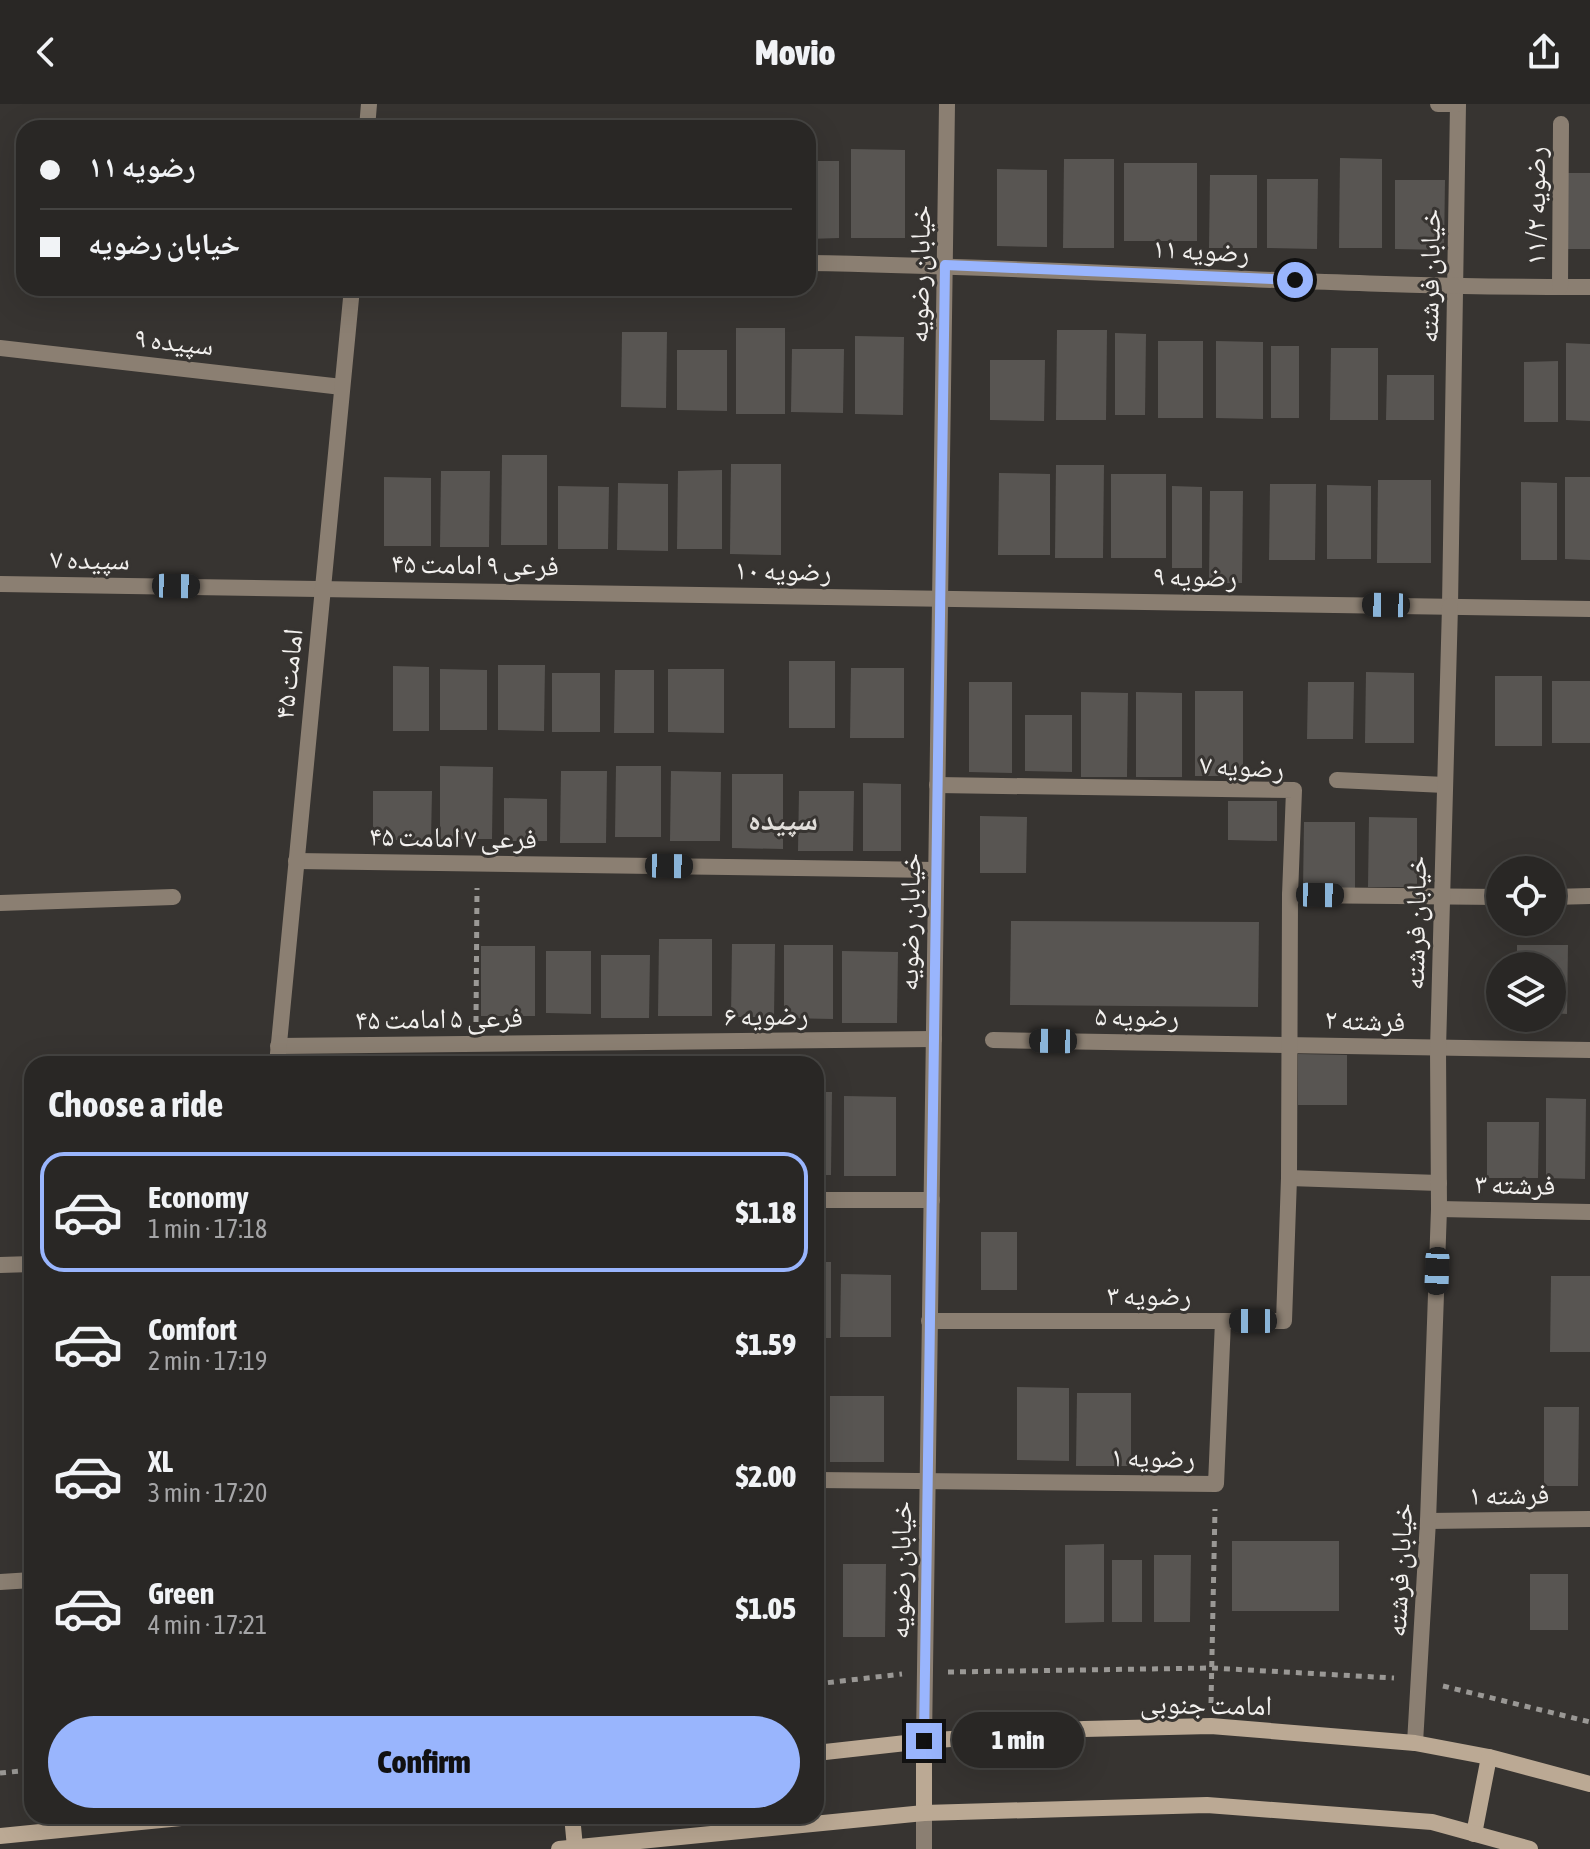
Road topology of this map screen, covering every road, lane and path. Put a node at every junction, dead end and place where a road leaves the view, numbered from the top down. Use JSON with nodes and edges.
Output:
{"nodes":[{"id":1,"x":947,"y":104,"type":"edge"},
{"id":2,"x":1438,"y":104,"type":"edge"},
{"id":3,"x":1458,"y":104,"type":"edge"},
{"id":4,"x":1561,"y":124,"type":"dead end"},
{"id":5,"x":816,"y":263,"type":"edge"},
{"id":6,"x":945,"y":265,"type":"junction"},
{"id":7,"x":1454,"y":287,"type":"junction"},
{"id":8,"x":1560,"y":287,"type":"junction"},
{"id":9,"x":1590,"y":287,"type":"edge"},
{"id":10,"x":351,"y":296,"type":"edge"},
{"id":11,"x":0,"y":348,"type":"edge"},
{"id":12,"x":342,"y":387,"type":"junction"},
{"id":13,"x":0,"y":584,"type":"edge"},
{"id":14,"x":323,"y":588,"type":"junction"},
{"id":15,"x":626,"y":593,"type":"joint"},
{"id":16,"x":940,"y":598,"type":"junction"},
{"id":17,"x":1450,"y":606,"type":"junction"},
{"id":18,"x":1590,"y":609,"type":"edge"},
{"id":19,"x":1337,"y":780,"type":"dead end"},
{"id":20,"x":937,"y":785,"type":"junction"},
{"id":21,"x":1445,"y":785,"type":"junction"},
{"id":22,"x":296,"y":861,"type":"junction"},
{"id":23,"x":477,"y":863,"type":"junction"},
{"id":24,"x":936,"y":870,"type":"junction"},
{"id":25,"x":1290,"y":895,"type":"junction"},
{"id":26,"x":1590,"y":896,"type":"edge"},
{"id":27,"x":173,"y":897,"type":"dead end"},
{"id":28,"x":1441,"y":897,"type":"junction"},
{"id":29,"x":1486,"y":897,"type":"edge"},
{"id":30,"x":1566,"y":897,"type":"edge"},
{"id":31,"x":0,"y":903,"type":"edge"},
{"id":32,"x":934,"y":1039,"type":"junction"},
{"id":33,"x":993,"y":1040,"type":"dead end"},
{"id":34,"x":599,"y":1042,"type":"joint"},
{"id":35,"x":475,"y":1044,"type":"junction"},
{"id":36,"x":1291,"y":1044,"type":"junction"},
{"id":37,"x":278,"y":1046,"type":"junction"},
{"id":38,"x":1438,"y":1049,"type":"junction"},
{"id":39,"x":1590,"y":1050,"type":"edge"},
{"id":40,"x":277,"y":1056,"type":"edge"},
{"id":41,"x":1289,"y":1178,"type":"junction"},
{"id":42,"x":1439,"y":1183,"type":"junction"},
{"id":43,"x":824,"y":1200,"type":"edge"},
{"id":44,"x":932,"y":1200,"type":"junction"},
{"id":45,"x":1439,"y":1209,"type":"junction"},
{"id":46,"x":1590,"y":1212,"type":"edge"},
{"id":47,"x":24,"y":1264,"type":"edge"},
{"id":48,"x":0,"y":1265,"type":"edge"},
{"id":49,"x":929,"y":1321,"type":"junction"},
{"id":50,"x":1223,"y":1321,"type":"junction"},
{"id":51,"x":927,"y":1479,"type":"junction"},
{"id":52,"x":824,"y":1480,"type":"edge"},
{"id":53,"x":1216,"y":1484,"type":"junction"},
{"id":54,"x":1590,"y":1519,"type":"edge"},
{"id":55,"x":1428,"y":1521,"type":"junction"},
{"id":56,"x":24,"y":1580,"type":"edge"},
{"id":57,"x":0,"y":1582,"type":"edge"},
{"id":58,"x":1212,"y":1668,"type":"junction"},
{"id":59,"x":924,"y":1672,"type":"junction"},
{"id":60,"x":1419,"y":1679,"type":"junction"},
{"id":61,"x":824,"y":1683,"type":"edge"},
{"id":62,"x":1590,"y":1722,"type":"edge"},
{"id":63,"x":1211,"y":1726,"type":"junction"},
{"id":64,"x":924,"y":1741,"type":"junction"},
{"id":65,"x":1415,"y":1743,"type":"junction"},
{"id":66,"x":824,"y":1752,"type":"edge"},
{"id":67,"x":1489,"y":1757,"type":"junction"},
{"id":68,"x":24,"y":1771,"type":"edge"},
{"id":69,"x":0,"y":1773,"type":"edge"},
{"id":70,"x":1590,"y":1784,"type":"edge"},
{"id":71,"x":924,"y":1813,"type":"junction"},
{"id":72,"x":824,"y":1823,"type":"edge"},
{"id":73,"x":121,"y":1824,"type":"edge"},
{"id":74,"x":571,"y":1824,"type":"edge"},
{"id":75,"x":812,"y":1824,"type":"edge"},
{"id":76,"x":1474,"y":1834,"type":"junction"},
{"id":77,"x":0,"y":1836,"type":"edge"},
{"id":78,"x":567,"y":1848,"type":"edge"},
{"id":79,"x":924,"y":1849,"type":"edge"},
{"id":80,"x":1530,"y":1849,"type":"edge"}],
"edges":[{"from":1,"to":6,"type":"street","name":"خیابان رضویه"},
{"from":2,"to":3,"type":"street"},
{"from":3,"to":7,"type":"street","name":"خیابان فرشته"},
{"from":4,"to":8,"type":"street","name":"رضویه ۱۱/۲"},
{"from":5,"to":6,"type":"street","name":"رضویه ۱۱"},
{"from":6,"to":7,"type":"street","name":"رضویه ۱۱"},
{"from":6,"to":16,"type":"street","name":"خیابان رضویه"},
{"from":7,"to":8,"type":"street","name":"رضویه ۱۱"},
{"from":7,"to":17,"type":"street","name":"خیابان فرشته"},
{"from":8,"to":9,"type":"street","name":"رضویه ۱۱"},
{"from":10,"to":12,"type":"street","name":"امامت ۴۵"},
{"from":11,"to":12,"type":"street","name":"سپیده ۹"},
{"from":12,"to":14,"type":"street","name":"امامت ۴۵"},
{"from":13,"to":14,"type":"street","name":"سپیده ۷"},
{"from":14,"to":15,"type":"street","name":"فرعی ۹ امامت ۴۵"},
{"from":14,"to":22,"type":"street","name":"امامت ۴۵"},
{"from":15,"to":16,"type":"street","name":"رضویه ۱۰"},
{"from":16,"to":17,"type":"street","name":"رضویه ۹"},
{"from":16,"to":20,"type":"street","name":"خیابان رضویه"},
{"from":17,"to":18,"type":"street","name":"رضویه ۹"},
{"from":17,"to":21,"type":"street","name":"خیابان فرشته"},
{"from":19,"to":21,"type":"street"},
{"from":20,"to":24,"type":"street","name":"خیابان رضویه"},
{"from":20,"to":25,"type":"street","name":"رضویه ۷"},
{"from":21,"to":28,"type":"street","name":"خیابان فرشته"},
{"from":22,"to":23,"type":"street","name":"فرعی ۷ امامت ۴۵"},
{"from":22,"to":37,"type":"street","name":"امامت ۴۵"},
{"from":23,"to":24,"type":"street","name":"فرعی ۷ امامت ۴۵"},
{"from":23,"to":35,"type":"path"},
{"from":24,"to":32,"type":"street","name":"خیابان رضویه"},
{"from":25,"to":28,"type":"street"},
{"from":25,"to":36,"type":"street","name":"رضویه ۷"},
{"from":26,"to":30,"type":"street"},
{"from":27,"to":31,"type":"street"},
{"from":28,"to":29,"type":"street"},
{"from":28,"to":38,"type":"street","name":"خیابان فرشته"},
{"from":32,"to":34,"type":"street","name":"رضویه ۶"},
{"from":32,"to":44,"type":"street","name":"خیابان رضویه"},
{"from":33,"to":36,"type":"street","name":"رضویه ۵"},
{"from":34,"to":35,"type":"street","name":"فرعی ۵ امامت ۴۵"},
{"from":35,"to":37,"type":"street","name":"فرعی ۵ امامت ۴۵"},
{"from":36,"to":38,"type":"street","name":"فرشته ۲"},
{"from":36,"to":41,"type":"street","name":"رضویه ۳"},
{"from":37,"to":40,"type":"street","name":"امامت ۴۵"},
{"from":38,"to":39,"type":"street","name":"فرشته ۲"},
{"from":38,"to":42,"type":"street","name":"خیابان فرشته"},
{"from":41,"to":42,"type":"street"},
{"from":41,"to":50,"type":"street","name":"رضویه ۳"},
{"from":42,"to":45,"type":"street","name":"خیابان فرشته"},
{"from":43,"to":44,"type":"street"},
{"from":44,"to":49,"type":"street","name":"خیابان رضویه"},
{"from":45,"to":46,"type":"street","name":"فرشته ۳"},
{"from":45,"to":55,"type":"street","name":"خیابان فرشته"},
{"from":47,"to":48,"type":"street"},
{"from":49,"to":50,"type":"street","name":"رضویه ۳"},
{"from":49,"to":51,"type":"street","name":"خیابان رضویه"},
{"from":50,"to":53,"type":"street","name":"رضویه ۱"},
{"from":51,"to":52,"type":"street","name":"رضویه ۱"},
{"from":51,"to":53,"type":"street","name":"رضویه ۱"},
{"from":51,"to":59,"type":"street","name":"خیابان رضویه"},
{"from":53,"to":58,"type":"path"},
{"from":54,"to":55,"type":"street","name":"فرشته ۱"},
{"from":55,"to":60,"type":"street","name":"خیابان فرشته"},
{"from":56,"to":57,"type":"street"},
{"from":58,"to":59,"type":"path"},
{"from":58,"to":60,"type":"path"},
{"from":58,"to":63,"type":"path"},
{"from":59,"to":61,"type":"path"},
{"from":59,"to":64,"type":"street","name":"خیابان رضویه"},
{"from":60,"to":62,"type":"path"},
{"from":60,"to":65,"type":"street","name":"خیابان فرشته"},
{"from":63,"to":64,"type":"street","name":"امامت جنوبی"},
{"from":63,"to":65,"type":"street","name":"امامت جنوبی"},
{"from":64,"to":66,"type":"street","name":"امامت جنوبی"},
{"from":64,"to":71,"type":"street"},
{"from":65,"to":67,"type":"street","name":"امامت جنوبی"},
{"from":67,"to":70,"type":"street","name":"امامت جنوبی"},
{"from":67,"to":76,"type":"street"},
{"from":68,"to":69,"type":"path"},
{"from":71,"to":72,"type":"street"},
{"from":71,"to":76,"type":"street"},
{"from":71,"to":79,"type":"street"},
{"from":73,"to":77,"type":"street"},
{"from":74,"to":78,"type":"street"},
{"from":75,"to":78,"type":"street"},
{"from":76,"to":80,"type":"street"}]}
